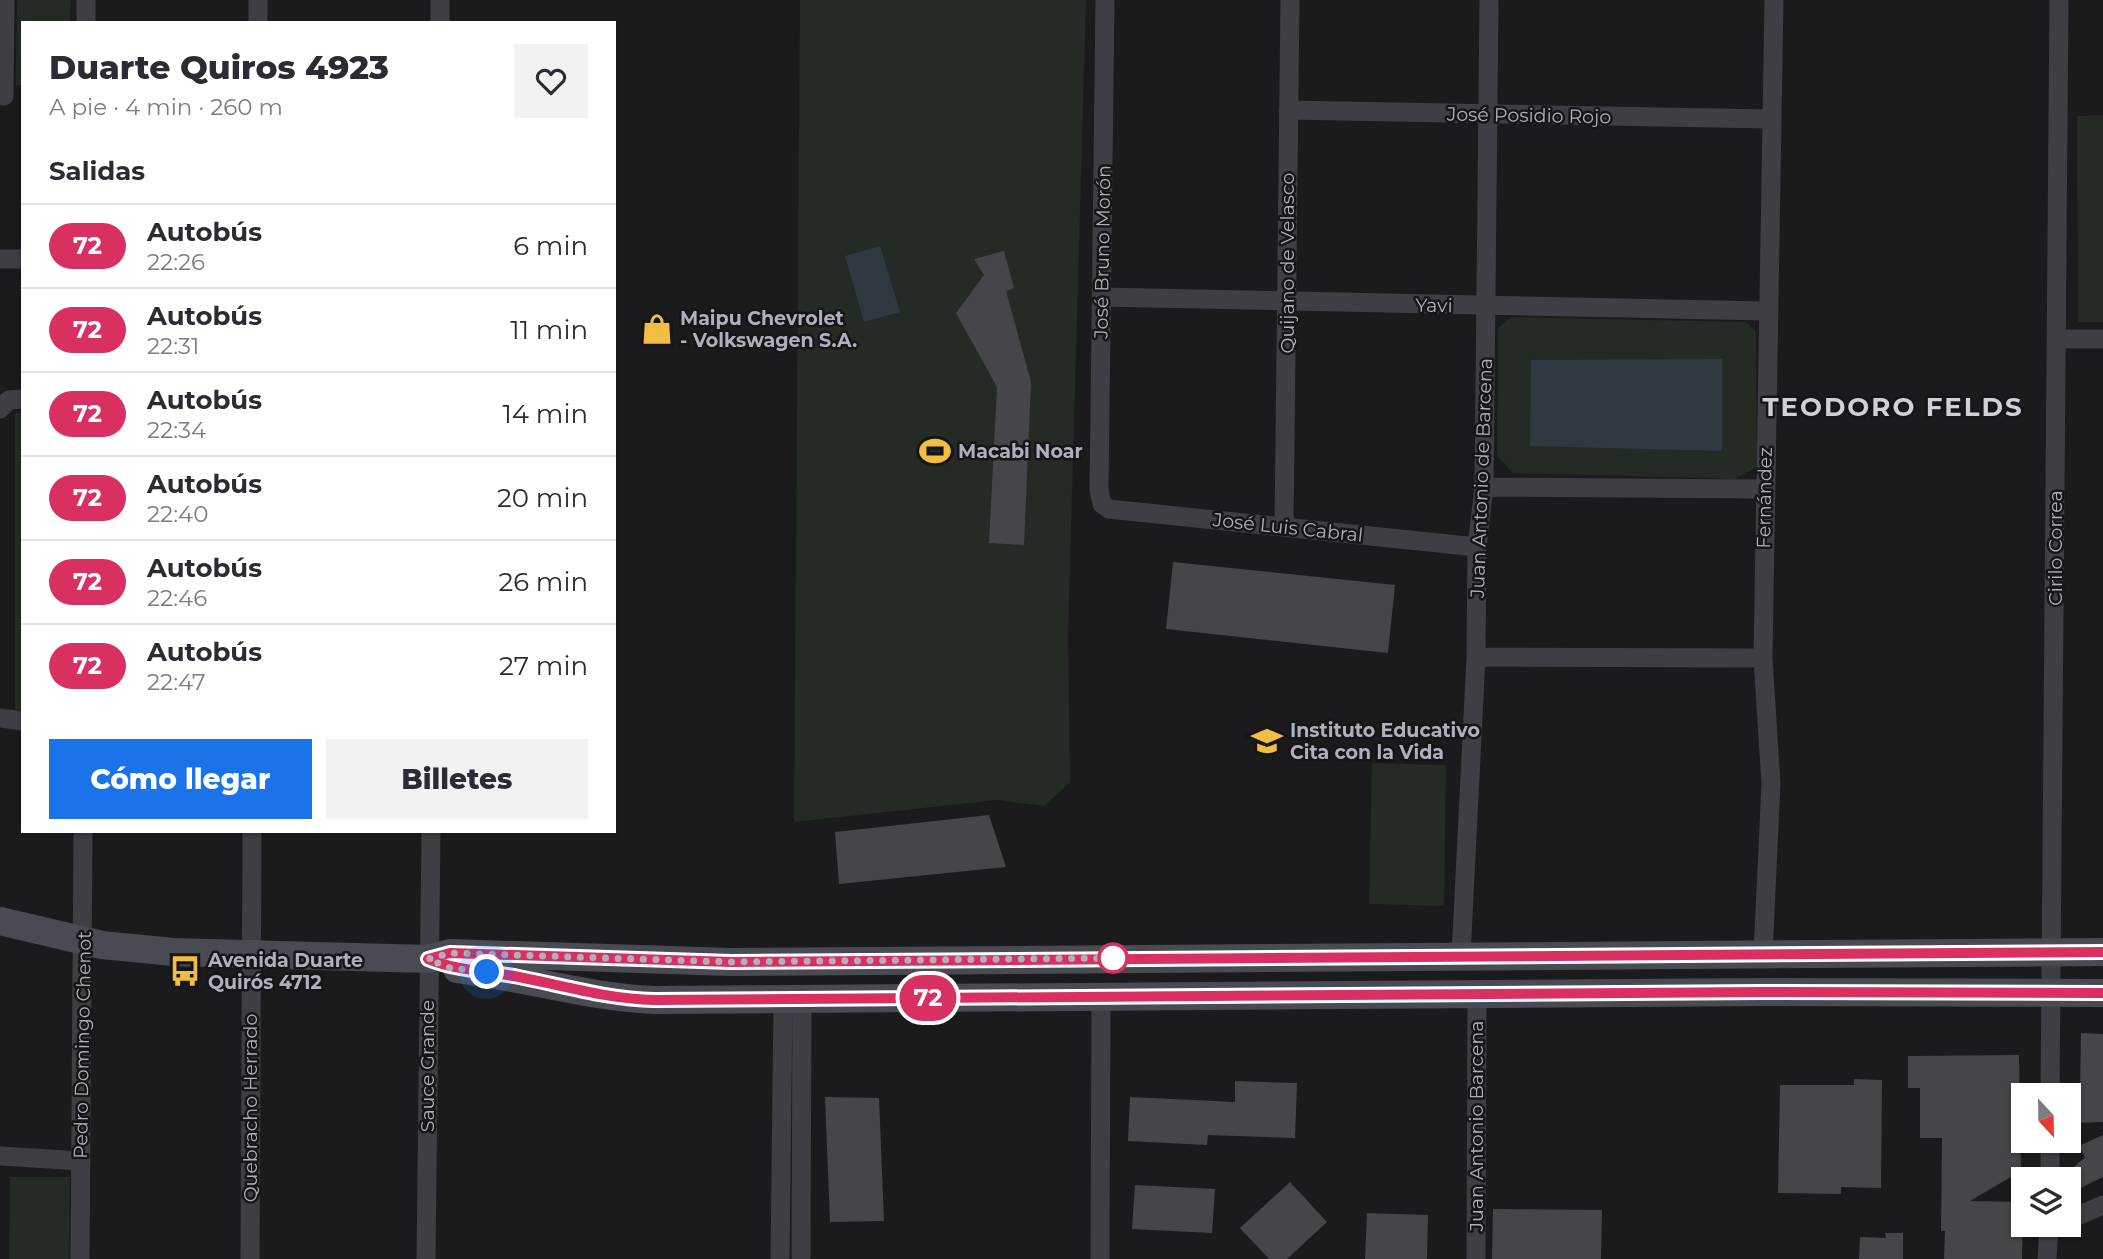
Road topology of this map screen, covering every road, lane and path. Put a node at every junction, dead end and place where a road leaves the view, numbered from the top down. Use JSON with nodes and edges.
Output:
{"nodes":[{"id":1,"x":5,"y":0,"type":"edge"},
{"id":2,"x":86,"y":0,"type":"edge"},
{"id":3,"x":258,"y":0,"type":"edge"},
{"id":4,"x":440,"y":0,"type":"edge"},
{"id":5,"x":1105,"y":0,"type":"edge"},
{"id":6,"x":1290,"y":0,"type":"edge"},
{"id":7,"x":1489,"y":0,"type":"edge"},
{"id":8,"x":1774,"y":0,"type":"edge"},
{"id":9,"x":2059,"y":0,"type":"edge"},
{"id":10,"x":86,"y":21,"type":"edge"},
{"id":11,"x":258,"y":21,"type":"edge"},
{"id":12,"x":440,"y":21,"type":"edge"},
{"id":13,"x":9,"y":96,"type":"edge"},
{"id":14,"x":1288,"y":110,"type":"junction"},
{"id":15,"x":1486,"y":115,"type":"junction"},
{"id":16,"x":1770,"y":119,"type":"junction"},
{"id":17,"x":0,"y":259,"type":"edge"},
{"id":18,"x":21,"y":259,"type":"edge"},
{"id":19,"x":1102,"y":297,"type":"junction"},
{"id":20,"x":1287,"y":301,"type":"junction"},
{"id":21,"x":1485,"y":306,"type":"junction"},
{"id":22,"x":1767,"y":311,"type":"junction"},
{"id":23,"x":2103,"y":339,"type":"edge"},
{"id":24,"x":2056,"y":340,"type":"junction"},
{"id":25,"x":21,"y":400,"type":"edge"},
{"id":26,"x":0,"y":410,"type":"edge"},
{"id":27,"x":1484,"y":487,"type":"junction"},
{"id":28,"x":1764,"y":489,"type":"junction"},
{"id":29,"x":1101,"y":504,"type":"joint"},
{"id":30,"x":1284,"y":526,"type":"junction"},
{"id":31,"x":1477,"y":547,"type":"junction"},
{"id":32,"x":1476,"y":656,"type":"junction"},
{"id":33,"x":1763,"y":658,"type":"junction"},
{"id":34,"x":0,"y":718,"type":"edge"},
{"id":35,"x":21,"y":721,"type":"edge"},
{"id":36,"x":83,"y":833,"type":"edge"},
{"id":37,"x":252,"y":833,"type":"edge"},
{"id":38,"x":430,"y":833,"type":"edge"},
{"id":39,"x":0,"y":921,"type":"edge"},
{"id":40,"x":83,"y":940,"type":"junction"},
{"id":41,"x":2051,"y":952,"type":"junction"},
{"id":42,"x":2103,"y":952,"type":"edge"},
{"id":43,"x":1763,"y":954,"type":"junction"},
{"id":44,"x":251,"y":956,"type":"junction"},
{"id":45,"x":1461,"y":956,"type":"junction"},
{"id":46,"x":428,"y":959,"type":"junction"},
{"id":47,"x":2050,"y":992,"type":"junction"},
{"id":48,"x":2103,"y":993,"type":"edge"},
{"id":49,"x":1477,"y":994,"type":"junction"},
{"id":50,"x":1101,"y":997,"type":"junction"},
{"id":51,"x":793,"y":1000,"type":"junction"},
{"id":52,"x":2050,"y":1083,"type":"edge"},
{"id":53,"x":0,"y":1156,"type":"edge"},
{"id":54,"x":81,"y":1161,"type":"junction"},
{"id":55,"x":2103,"y":1205,"type":"edge"},
{"id":56,"x":2081,"y":1214,"type":"edge"},
{"id":57,"x":2050,"y":1237,"type":"edge"},
{"id":58,"x":80,"y":1259,"type":"edge"},
{"id":59,"x":250,"y":1259,"type":"edge"},
{"id":60,"x":426,"y":1259,"type":"edge"},
{"id":61,"x":780,"y":1259,"type":"edge"},
{"id":62,"x":801,"y":1259,"type":"edge"},
{"id":63,"x":1100,"y":1259,"type":"edge"},
{"id":64,"x":1476,"y":1259,"type":"edge"},
{"id":65,"x":2048,"y":1259,"type":"edge"}],
"edges":[{"from":1,"to":13,"type":"street"},
{"from":2,"to":10,"type":"street"},
{"from":3,"to":11,"type":"street"},
{"from":4,"to":12,"type":"street"},
{"from":5,"to":19,"type":"street","name":"José Bruno Morón"},
{"from":6,"to":14,"type":"street","name":"Quijano de Velasco"},
{"from":7,"to":15,"type":"street","name":"Juan Antonio de Barcena"},
{"from":8,"to":16,"type":"street","name":"Fernández"},
{"from":9,"to":24,"type":"street","name":"Cirilo Correa"},
{"from":14,"to":15,"type":"street","name":"José Posidio Rojo"},
{"from":14,"to":20,"type":"street","name":"Quijano de Velasco"},
{"from":15,"to":16,"type":"street","name":"José Posidio Rojo"},
{"from":15,"to":21,"type":"street","name":"Juan Antonio de Barcena"},
{"from":16,"to":22,"type":"street","name":"Fernández"},
{"from":17,"to":18,"type":"street"},
{"from":19,"to":20,"type":"street","name":"Yavi"},
{"from":19,"to":29,"type":"street","name":"José Bruno Morón"},
{"from":20,"to":21,"type":"street","name":"Yavi"},
{"from":20,"to":30,"type":"street","name":"Quijano de Velasco"},
{"from":21,"to":22,"type":"street","name":"Yavi"},
{"from":21,"to":27,"type":"street","name":"Juan Antonio de Barcena"},
{"from":22,"to":28,"type":"street","name":"Fernández"},
{"from":23,"to":24,"type":"street"},
{"from":24,"to":41,"type":"street","name":"Cirilo Correa"},
{"from":25,"to":26,"type":"street"},
{"from":27,"to":28,"type":"street"},
{"from":27,"to":31,"type":"street","name":"Juan Antonio de Barcena"},
{"from":28,"to":33,"type":"street","name":"Fernández"},
{"from":29,"to":30,"type":"street","name":"José Luis Cabral"},
{"from":30,"to":31,"type":"street","name":"José Luis Cabral"},
{"from":31,"to":32,"type":"street","name":"Juan Antonio de Barcena"},
{"from":32,"to":33,"type":"street"},
{"from":32,"to":45,"type":"street","name":"Juan Antonio de Barcena"},
{"from":33,"to":43,"type":"street","name":"Fernández"},
{"from":34,"to":35,"type":"street"},
{"from":36,"to":40,"type":"street","name":"Pedro Domingo Chenot"},
{"from":37,"to":44,"type":"street","name":"Quebracho Herrado"},
{"from":38,"to":46,"type":"street","name":"Sauce Grande"},
{"from":39,"to":40,"type":"main road"},
{"from":40,"to":44,"type":"main road"},
{"from":40,"to":54,"type":"street","name":"Pedro Domingo Chenot"},
{"from":41,"to":42,"type":"main road"},
{"from":41,"to":43,"type":"main road"},
{"from":41,"to":47,"type":"street","name":"Cirilo Correa"},
{"from":43,"to":45,"type":"main road"},
{"from":44,"to":46,"type":"main road"},
{"from":44,"to":59,"type":"street","name":"Quebracho Herrado"},
{"from":45,"to":46,"type":"main road"},
{"from":46,"to":51,"type":"main road"},
{"from":46,"to":60,"type":"street","name":"Sauce Grande"},
{"from":47,"to":48,"type":"main road"},
{"from":47,"to":49,"type":"main road"},
{"from":47,"to":52,"type":"street","name":"Cirilo Correa"},
{"from":49,"to":50,"type":"main road"},
{"from":49,"to":64,"type":"street","name":"Juan Antonio Barcena"},
{"from":50,"to":51,"type":"main road"},
{"from":50,"to":63,"type":"street"},
{"from":51,"to":61,"type":"street"},
{"from":51,"to":62,"type":"street"},
{"from":53,"to":54,"type":"street"},
{"from":54,"to":58,"type":"street","name":"Pedro Domingo Chenot"},
{"from":55,"to":56,"type":"street"},
{"from":57,"to":65,"type":"street"}]}
